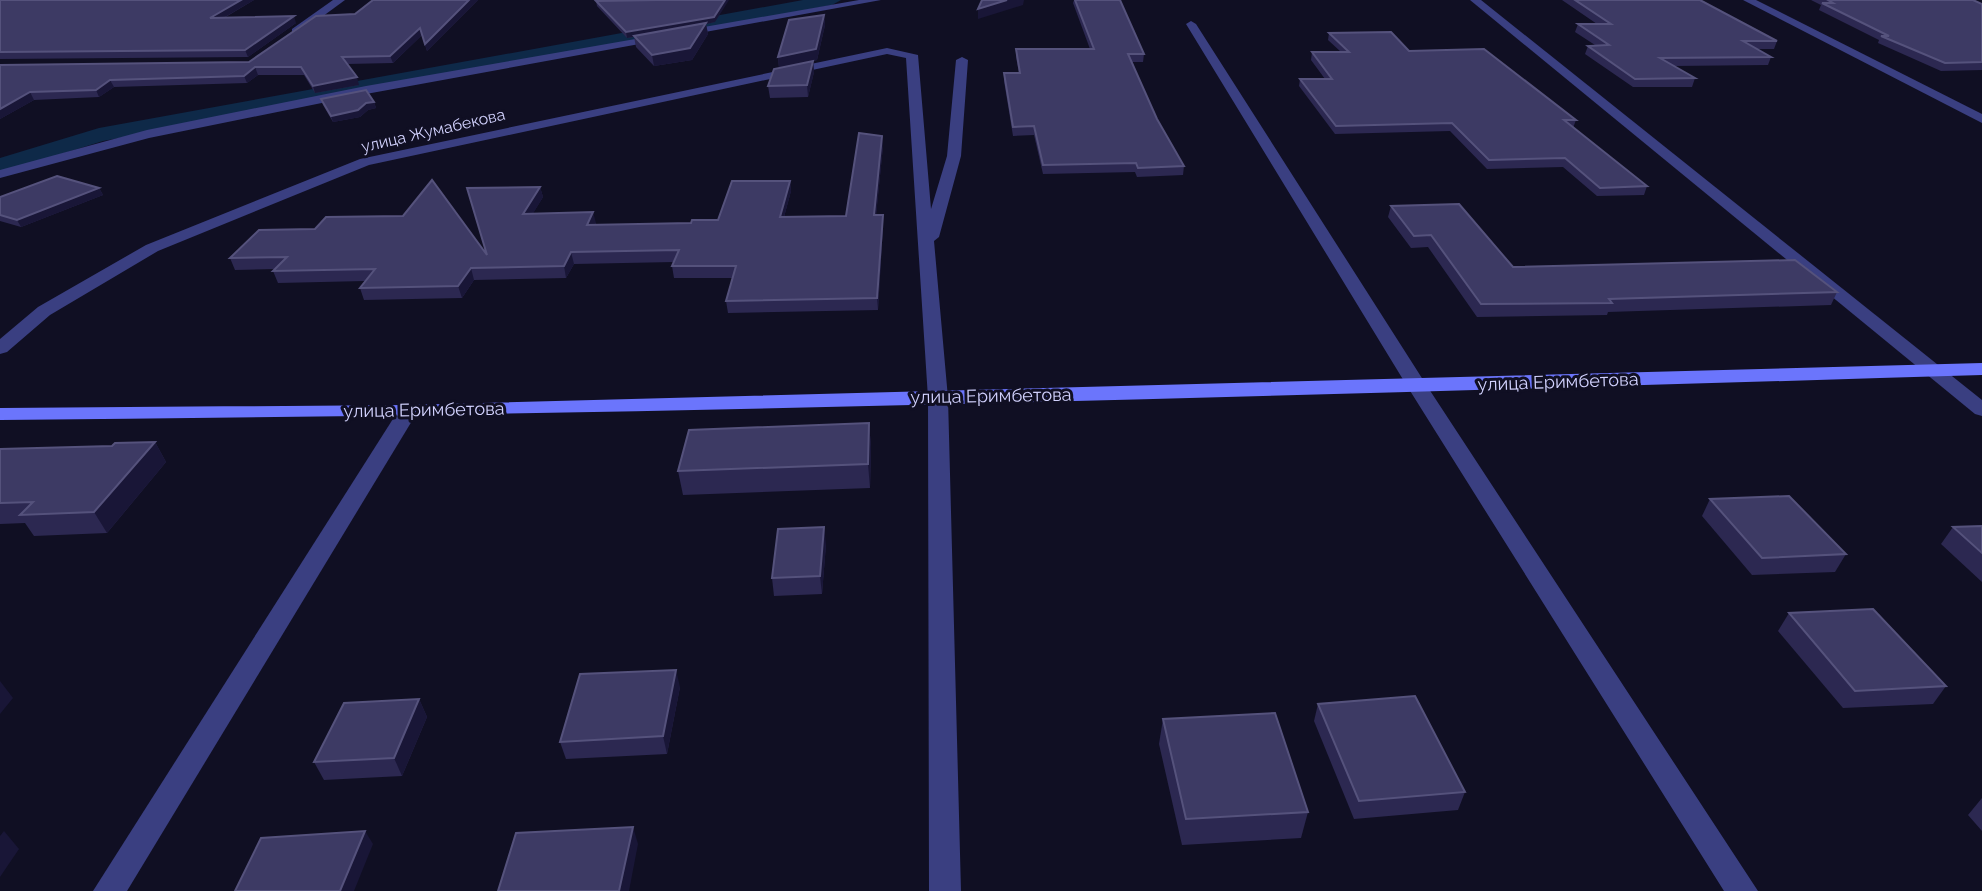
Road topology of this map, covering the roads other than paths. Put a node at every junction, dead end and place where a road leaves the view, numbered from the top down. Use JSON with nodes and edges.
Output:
{"nodes":[{"id":1,"x":340,"y":0,"type":"edge"},
{"id":2,"x":876,"y":0,"type":"edge"},
{"id":3,"x":1475,"y":0,"type":"edge"},
{"id":4,"x":1748,"y":0,"type":"edge"},
{"id":5,"x":1191,"y":24,"type":"dead end"},
{"id":6,"x":285,"y":39,"type":"edge"},
{"id":7,"x":962,"y":60,"type":"dead end"},
{"id":8,"x":1982,"y":119,"type":"edge"},
{"id":9,"x":0,"y":174,"type":"edge"},
{"id":10,"x":927,"y":253,"type":"junction"},
{"id":11,"x":0,"y":348,"type":"edge"},
{"id":12,"x":1982,"y":369,"type":"edge"},
{"id":13,"x":1931,"y":370,"type":"junction"},
{"id":14,"x":1417,"y":386,"type":"junction"},
{"id":15,"x":938,"y":398,"type":"junction"},
{"id":16,"x":1982,"y":410,"type":"edge"},
{"id":17,"x":408,"y":411,"type":"junction"},
{"id":18,"x":0,"y":414,"type":"edge"},
{"id":19,"x":109,"y":891,"type":"edge"},
{"id":20,"x":945,"y":891,"type":"edge"},
{"id":21,"x":1742,"y":891,"type":"edge"}],
"edges":[{"from":1,"to":6,"type":"street"},
{"from":2,"to":9,"type":"street"},
{"from":3,"to":13,"type":"street"},
{"from":4,"to":8,"type":"street"},
{"from":5,"to":14,"type":"street"},
{"from":7,"to":10,"type":"street"},
{"from":10,"to":11,"type":"street","name":"улица Жумабекова"},
{"from":10,"to":15,"type":"street"},
{"from":12,"to":13,"type":"main road","name":"улица Еримбетова"},
{"from":13,"to":14,"type":"main road","name":"улица Еримбетова"},
{"from":13,"to":16,"type":"street"},
{"from":14,"to":15,"type":"main road","name":"улица Еримбетова"},
{"from":14,"to":21,"type":"street"},
{"from":15,"to":17,"type":"main road","name":"улица Еримбетова"},
{"from":15,"to":20,"type":"street"},
{"from":17,"to":18,"type":"main road","name":"улица Еримбетова"},
{"from":17,"to":19,"type":"street"}]}
